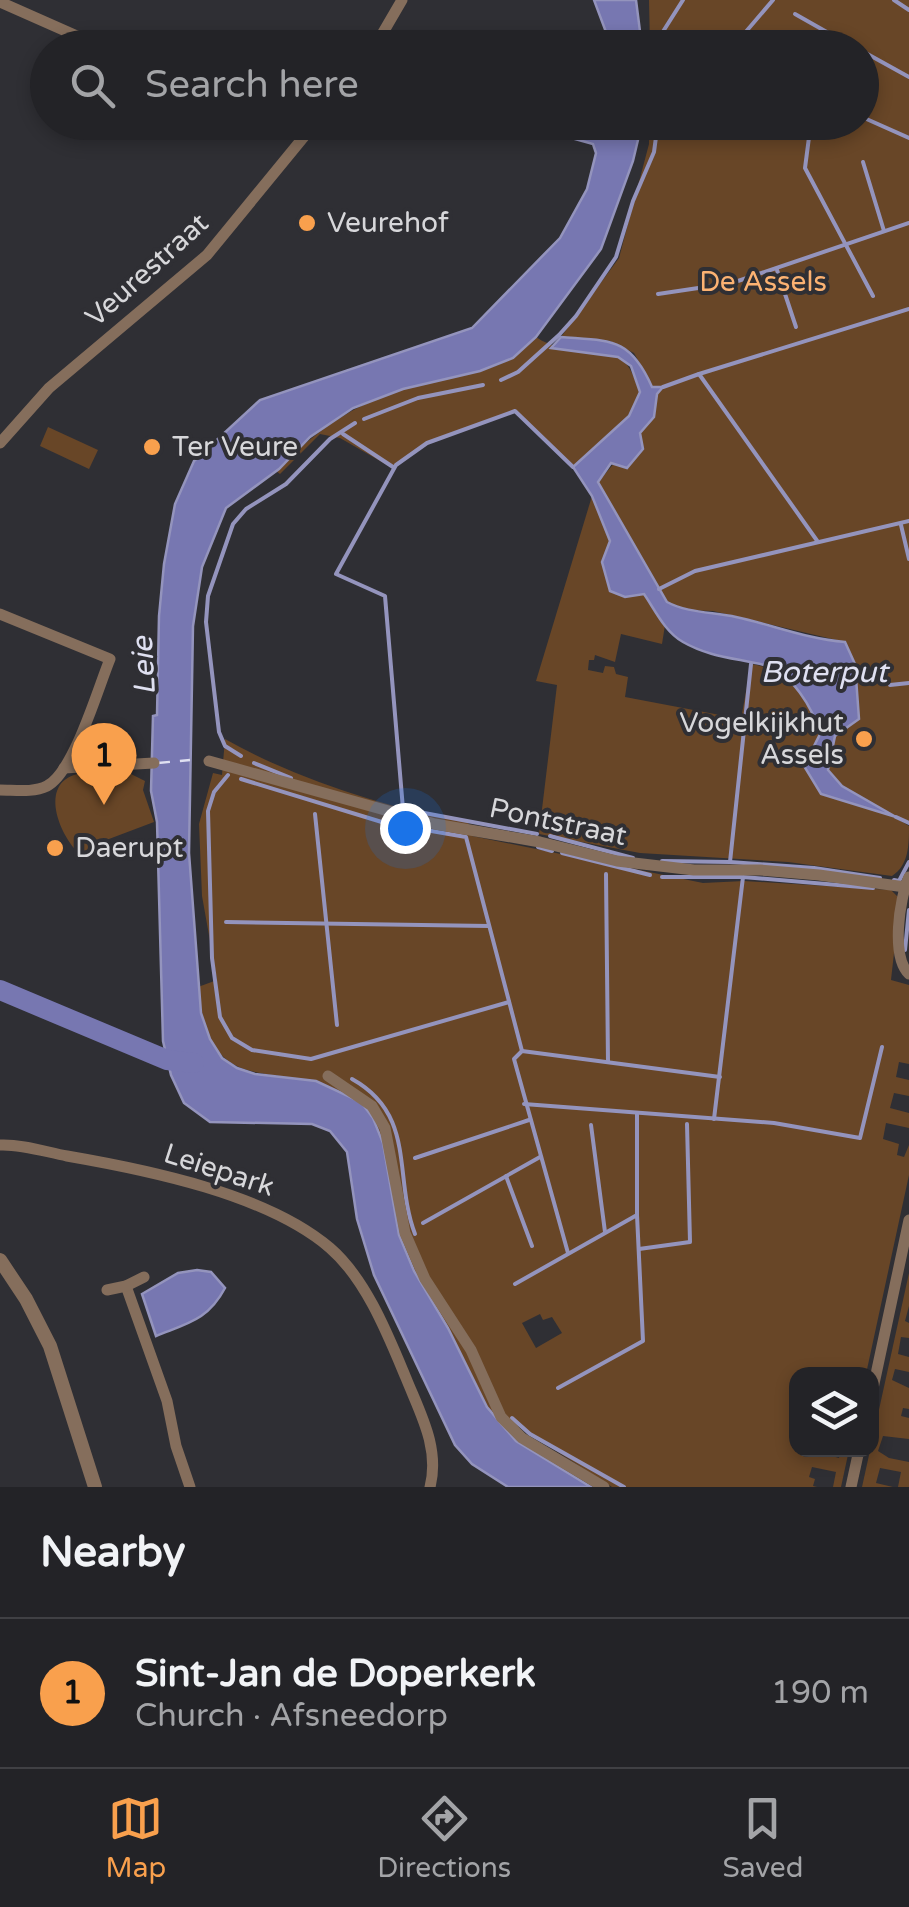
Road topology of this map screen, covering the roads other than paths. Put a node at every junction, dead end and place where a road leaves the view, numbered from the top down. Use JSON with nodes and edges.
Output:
{"nodes":[{"id":1,"x":402,"y":0,"type":"edge"},
{"id":2,"x":0,"y":2,"type":"edge"},
{"id":3,"x":63,"y":30,"type":"edge"},
{"id":4,"x":384,"y":30,"type":"edge"},
{"id":5,"x":301,"y":140,"type":"edge"},
{"id":6,"x":0,"y":442,"type":"edge"},
{"id":7,"x":0,"y":614,"type":"edge"},
{"id":8,"x":209,"y":761,"type":"dead end"},
{"id":9,"x":154,"y":763,"type":"dead end"},
{"id":10,"x":64,"y":768,"type":"junction"},
{"id":11,"x":0,"y":790,"type":"edge"},
{"id":12,"x":907,"y":882,"type":"edge"},
{"id":13,"x":909,"y":974,"type":"edge"},
{"id":14,"x":328,"y":1076,"type":"dead end"},
{"id":15,"x":0,"y":1145,"type":"edge"},
{"id":16,"x":909,"y":1220,"type":"edge"},
{"id":17,"x":0,"y":1260,"type":"edge"},
{"id":18,"x":144,"y":1277,"type":"dead end"},
{"id":19,"x":126,"y":1286,"type":"junction"},
{"id":20,"x":107,"y":1290,"type":"dead end"},
{"id":21,"x":878,"y":1367,"type":"edge"},
{"id":22,"x":857,"y":1457,"type":"edge"},
{"id":23,"x":95,"y":1487,"type":"edge"},
{"id":24,"x":190,"y":1487,"type":"edge"},
{"id":25,"x":430,"y":1487,"type":"edge"},
{"id":26,"x":604,"y":1487,"type":"edge"},
{"id":27,"x":851,"y":1487,"type":"edge"}],
"edges":[{"from":1,"to":4,"type":"street"},
{"from":2,"to":3,"type":"street"},
{"from":5,"to":6,"type":"street","name":"Veurestraat"},
{"from":7,"to":10,"type":"street"},
{"from":8,"to":12,"type":"street","name":"Pontstraat"},
{"from":9,"to":10,"type":"street"},
{"from":10,"to":11,"type":"street"},
{"from":12,"to":13,"type":"street","name":"Pontstraat"},
{"from":14,"to":26,"type":"street"},
{"from":15,"to":25,"type":"street","name":"Leiepark"},
{"from":16,"to":21,"type":"street"},
{"from":17,"to":23,"type":"street"},
{"from":18,"to":19,"type":"street"},
{"from":19,"to":20,"type":"street"},
{"from":19,"to":24,"type":"street"},
{"from":22,"to":27,"type":"street"}]}
